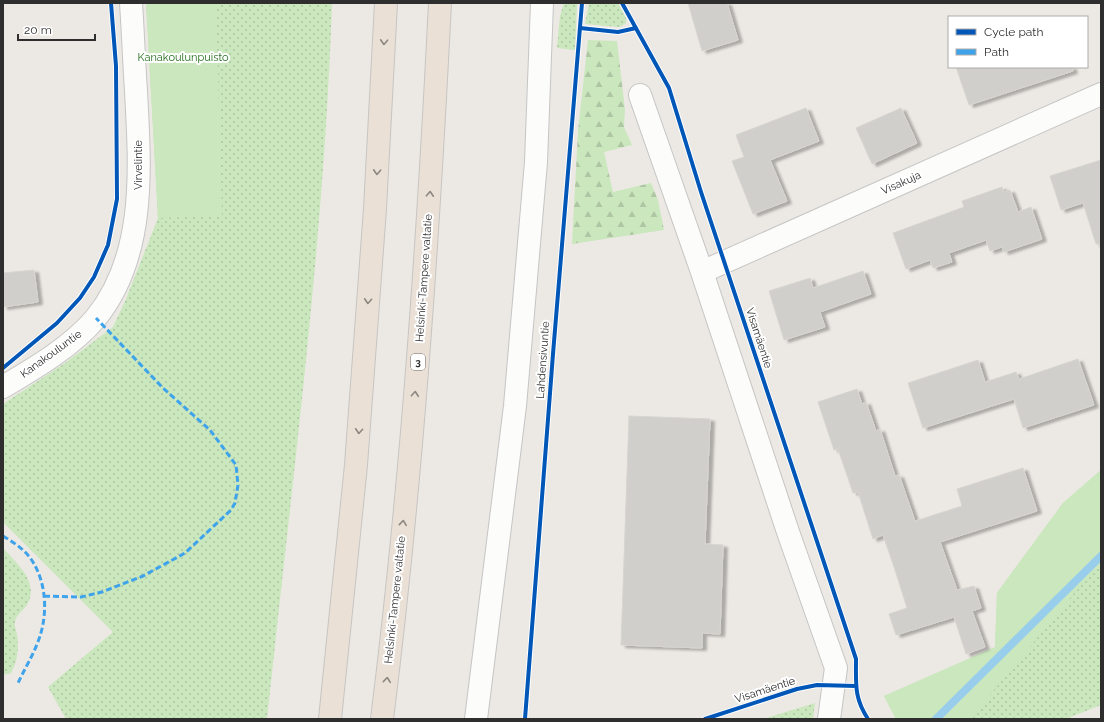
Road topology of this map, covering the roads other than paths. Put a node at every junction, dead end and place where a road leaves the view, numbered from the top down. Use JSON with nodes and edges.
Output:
{"nodes":[{"id":1,"x":131,"y":3,"type":"edge"},
{"id":2,"x":386,"y":3,"type":"edge"},
{"id":3,"x":440,"y":3,"type":"edge"},
{"id":4,"x":542,"y":3,"type":"edge"},
{"id":5,"x":1101,"y":94,"type":"edge"},
{"id":6,"x":640,"y":95,"type":"dead end"},
{"id":7,"x":702,"y":272,"type":"junction"},
{"id":8,"x":96,"y":318,"type":"joint"},
{"id":9,"x":3,"y":387,"type":"edge"},
{"id":10,"x":330,"y":719,"type":"edge"},
{"id":11,"x":382,"y":719,"type":"edge"},
{"id":12,"x":476,"y":719,"type":"edge"},
{"id":13,"x":829,"y":719,"type":"edge"}],
"edges":[{"from":1,"to":8,"type":"street","name":"Virvelintie"},
{"from":2,"to":10,"type":"highway","one_way":true},
{"from":11,"to":3,"type":"highway","name":"Helsinki-Tampere valtatie","number":"3","one_way":true},
{"from":4,"to":12,"type":"street"},
{"from":5,"to":7,"type":"street","name":"Visakuja"},
{"from":6,"to":7,"type":"street"},
{"from":7,"to":13,"type":"street"},
{"from":8,"to":9,"type":"street","name":"Kanakouluntie"}]}
